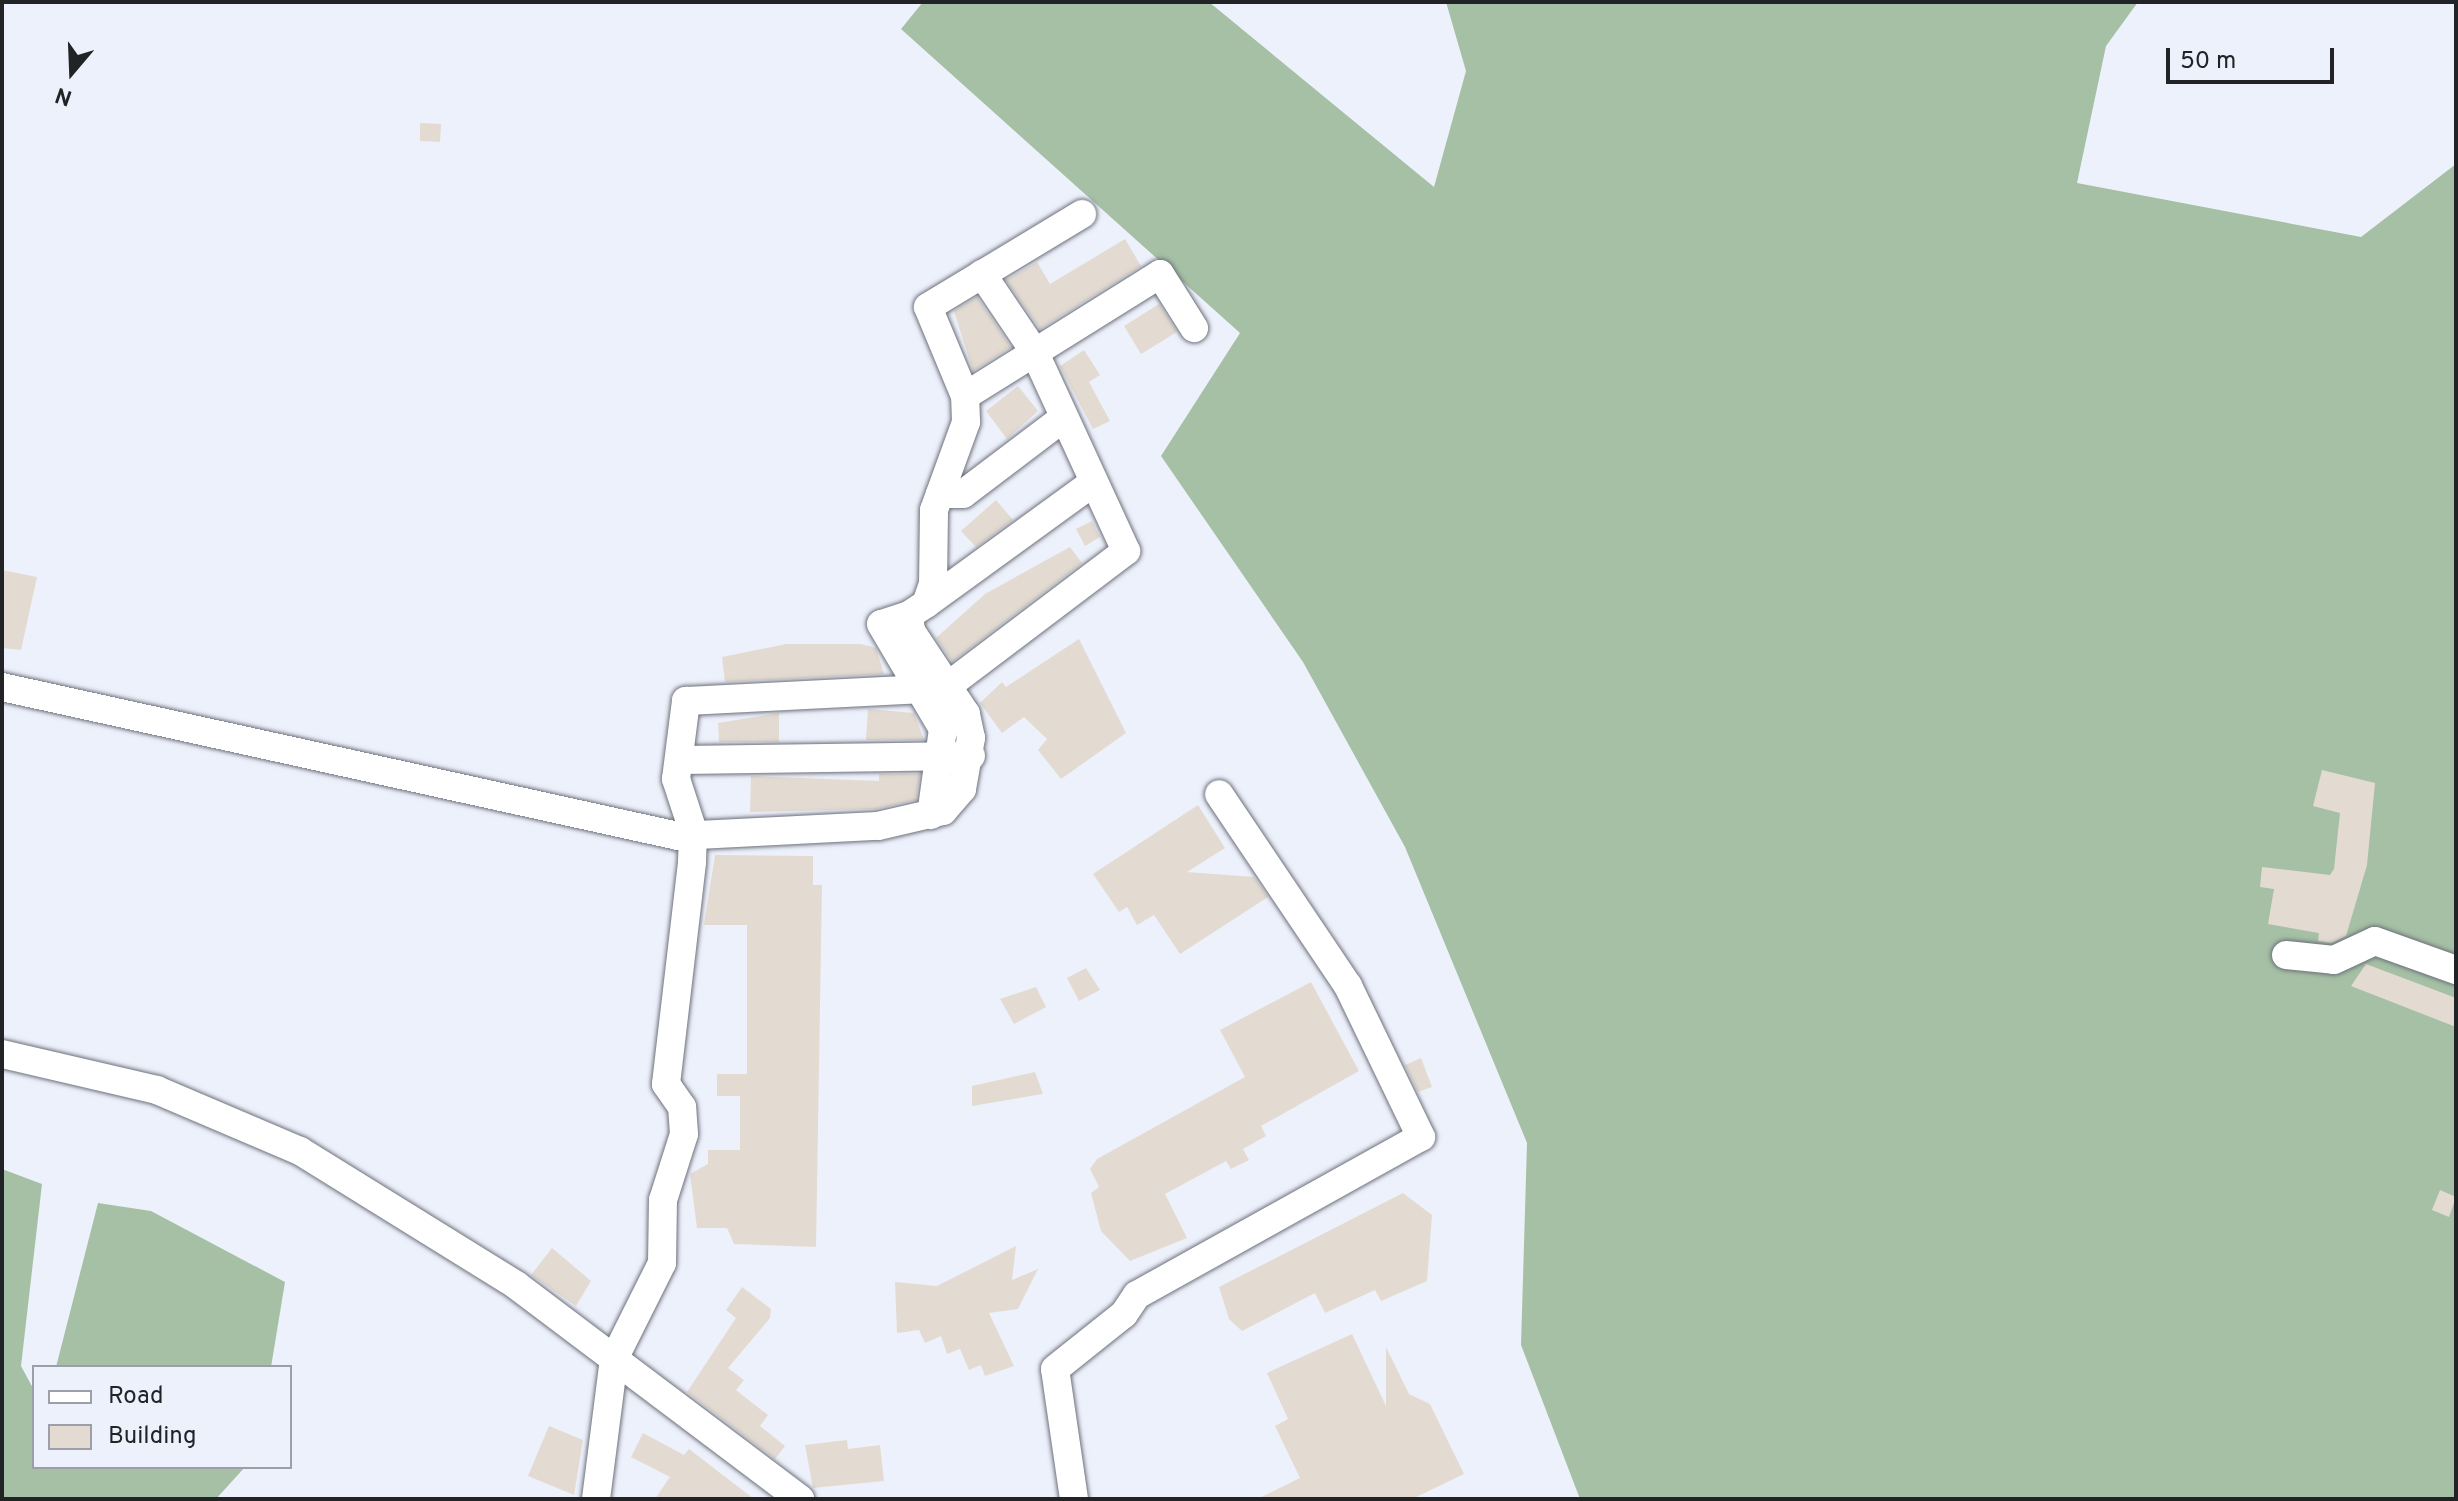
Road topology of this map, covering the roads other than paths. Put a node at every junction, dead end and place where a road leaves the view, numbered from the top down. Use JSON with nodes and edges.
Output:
{"nodes":[{"id":1,"x":1082,"y":214,"type":"dead end"},
{"id":2,"x":982,"y":274,"type":"junction"},
{"id":3,"x":1194,"y":328,"type":"dead end"},
{"id":4,"x":1034,"y":351,"type":"junction"},
{"id":5,"x":965,"y":396,"type":"junction"},
{"id":6,"x":1062,"y":419,"type":"junction"},
{"id":7,"x":1091,"y":484,"type":"junction"},
{"id":8,"x":940,"y":494,"type":"junction"},
{"id":9,"x":918,"y":610,"type":"junction"},
{"id":10,"x":2,"y":687,"type":"edge"},
{"id":11,"x":934,"y":689,"type":"junction"},
{"id":12,"x":942,"y":756,"type":"junction"},
{"id":13,"x":971,"y":756,"type":"junction"},
{"id":14,"x":679,"y":760,"type":"junction"},
{"id":15,"x":1219,"y":794,"type":"dead end"},
{"id":16,"x":931,"y":815,"type":"junction"},
{"id":17,"x":693,"y":831,"type":"junction"},
{"id":18,"x":2286,"y":955,"type":"dead end"},
{"id":19,"x":2456,"y":970,"type":"edge"},
{"id":20,"x":2,"y":1054,"type":"edge"},
{"id":21,"x":614,"y":1359,"type":"junction"},
{"id":22,"x":596,"y":1499,"type":"edge"},
{"id":23,"x":800,"y":1499,"type":"edge"},
{"id":24,"x":1074,"y":1499,"type":"edge"}],
"edges":[{"from":1,"to":2,"type":"street"},
{"from":2,"to":4,"type":"street"},
{"from":2,"to":5,"type":"street"},
{"from":3,"to":4,"type":"street"},
{"from":4,"to":5,"type":"street"},
{"from":4,"to":6,"type":"street"},
{"from":5,"to":8,"type":"street"},
{"from":6,"to":7,"type":"street"},
{"from":6,"to":8,"type":"street"},
{"from":7,"to":9,"type":"street"},
{"from":7,"to":11,"type":"street"},
{"from":8,"to":9,"type":"street"},
{"from":9,"to":11,"type":"street"},
{"from":10,"to":17,"type":"street"},
{"from":11,"to":12,"type":"street"},
{"from":11,"to":13,"type":"street"},
{"from":11,"to":14,"type":"street"},
{"from":12,"to":13,"type":"street"},
{"from":12,"to":14,"type":"street"},
{"from":12,"to":16,"type":"street"},
{"from":13,"to":16,"type":"street"},
{"from":14,"to":17,"type":"street"},
{"from":15,"to":24,"type":"street"},
{"from":16,"to":17,"type":"street"},
{"from":17,"to":21,"type":"street"},
{"from":18,"to":19,"type":"street"},
{"from":20,"to":21,"type":"street"},
{"from":21,"to":22,"type":"street"},
{"from":21,"to":23,"type":"street"}]}
